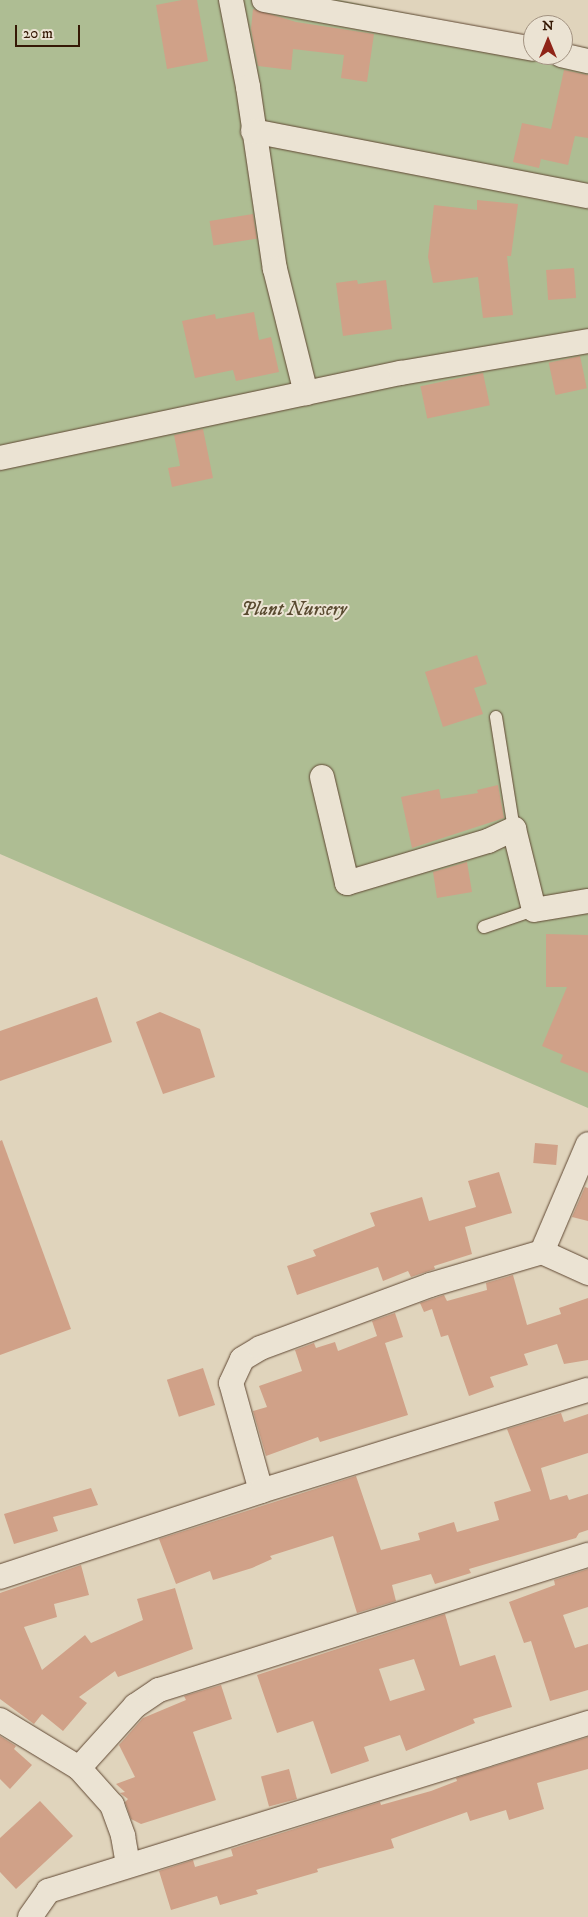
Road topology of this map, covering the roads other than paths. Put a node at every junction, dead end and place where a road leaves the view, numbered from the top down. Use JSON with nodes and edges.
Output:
{"nodes":[{"id":1,"x":232,"y":0,"type":"edge"},
{"id":2,"x":264,"y":0,"type":"edge"},
{"id":3,"x":523,"y":47,"type":"edge"},
{"id":4,"x":573,"y":58,"type":"edge"},
{"id":5,"x":588,"y":61,"type":"edge"},
{"id":6,"x":253,"y":131,"type":"junction"},
{"id":7,"x":588,"y":196,"type":"edge"},
{"id":8,"x":588,"y":341,"type":"edge"},
{"id":9,"x":306,"y":393,"type":"junction"},
{"id":10,"x":0,"y":458,"type":"edge"},
{"id":11,"x":496,"y":717,"type":"dead end"},
{"id":12,"x":322,"y":777,"type":"dead end"},
{"id":13,"x":514,"y":829,"type":"junction"},
{"id":14,"x":588,"y":900,"type":"edge"},
{"id":15,"x":534,"y":910,"type":"junction"},
{"id":16,"x":484,"y":927,"type":"dead end"},
{"id":17,"x":588,"y":1144,"type":"edge"},
{"id":18,"x":542,"y":1252,"type":"junction"},
{"id":19,"x":588,"y":1273,"type":"edge"},
{"id":20,"x":588,"y":1390,"type":"edge"},
{"id":21,"x":261,"y":1491,"type":"junction"},
{"id":22,"x":588,"y":1554,"type":"edge"},
{"id":23,"x":0,"y":1577,"type":"edge"},
{"id":24,"x":0,"y":1720,"type":"edge"},
{"id":25,"x":588,"y":1723,"type":"edge"},
{"id":26,"x":79,"y":1768,"type":"junction"},
{"id":27,"x":128,"y":1864,"type":"junction"},
{"id":28,"x":30,"y":1917,"type":"edge"}],
"edges":[{"from":1,"to":6,"type":"street"},
{"from":2,"to":3,"type":"street"},
{"from":4,"to":5,"type":"street"},
{"from":6,"to":7,"type":"street"},
{"from":6,"to":9,"type":"street"},
{"from":8,"to":9,"type":"street"},
{"from":9,"to":10,"type":"street"},
{"from":11,"to":13,"type":"lane"},
{"from":12,"to":13,"type":"street"},
{"from":13,"to":15,"type":"street"},
{"from":14,"to":15,"type":"street"},
{"from":15,"to":16,"type":"lane"},
{"from":17,"to":18,"type":"street"},
{"from":18,"to":19,"type":"street"},
{"from":18,"to":21,"type":"street"},
{"from":20,"to":21,"type":"street"},
{"from":21,"to":23,"type":"street"},
{"from":22,"to":26,"type":"street"},
{"from":24,"to":26,"type":"street"},
{"from":25,"to":27,"type":"street"},
{"from":26,"to":27,"type":"street"},
{"from":27,"to":28,"type":"street"}]}
